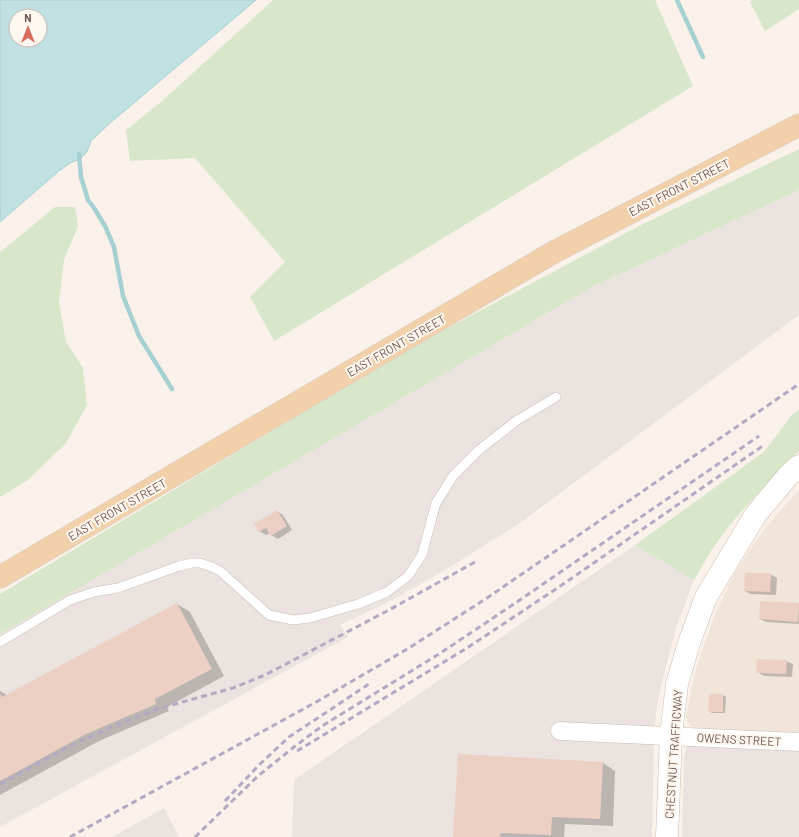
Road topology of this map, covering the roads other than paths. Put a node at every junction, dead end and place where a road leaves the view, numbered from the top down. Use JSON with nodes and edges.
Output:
{"nodes":[{"id":1,"x":799,"y":124,"type":"edge"},
{"id":2,"x":556,"y":397,"type":"dead end"},
{"id":3,"x":799,"y":466,"type":"edge"},
{"id":4,"x":0,"y":577,"type":"edge"},
{"id":5,"x":0,"y":642,"type":"edge"},
{"id":6,"x":560,"y":731,"type":"dead end"},
{"id":7,"x":671,"y":735,"type":"junction"},
{"id":8,"x":799,"y":742,"type":"edge"},
{"id":9,"x":667,"y":837,"type":"edge"}],
"edges":[{"from":1,"to":4,"type":"main road","name":"EAST FRONT STREET"},
{"from":2,"to":5,"type":"lane"},
{"from":3,"to":7,"type":"street","name":"CHESTNUT TRAFFICWAY"},
{"from":6,"to":7,"type":"street","name":"OWENS STREET"},
{"from":7,"to":8,"type":"street","name":"OWENS STREET"},
{"from":7,"to":9,"type":"street","name":"CHESTNUT TRAFFICWAY"}]}
